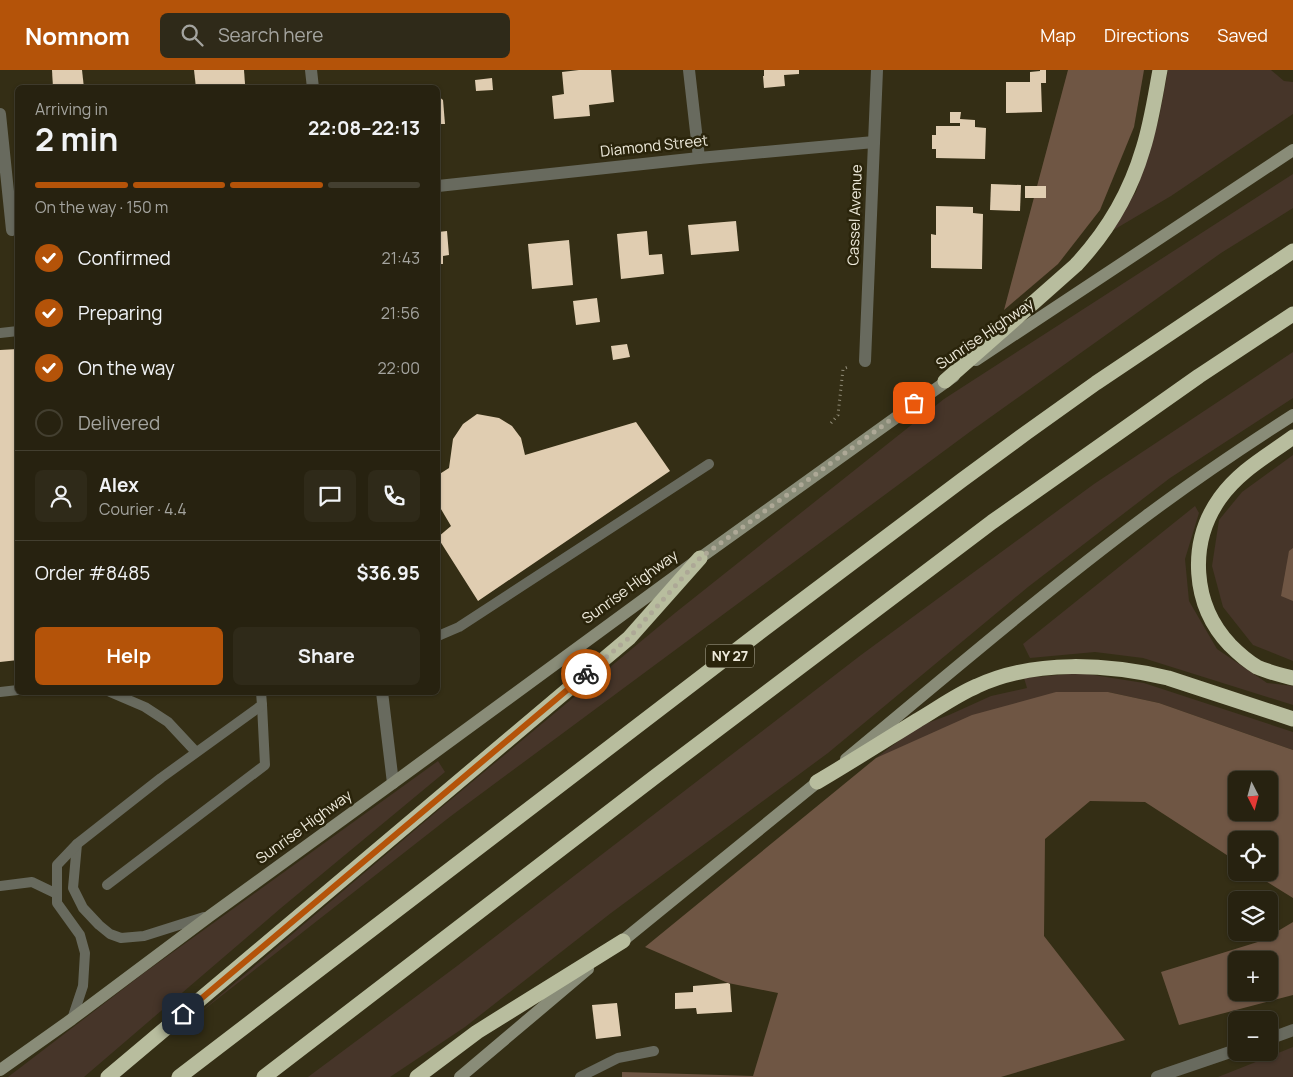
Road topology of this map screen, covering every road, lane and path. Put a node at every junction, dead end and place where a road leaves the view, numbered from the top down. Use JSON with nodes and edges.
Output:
{"nodes":[{"id":1,"x":311,"y":70,"type":"edge"},
{"id":2,"x":689,"y":70,"type":"edge"},
{"id":3,"x":876,"y":70,"type":"edge"},
{"id":4,"x":1160,"y":70,"type":"edge"},
{"id":5,"x":313,"y":85,"type":"edge"},
{"id":6,"x":0,"y":114,"type":"edge"},
{"id":7,"x":874,"y":142,"type":"junction"},
{"id":8,"x":1293,"y":150,"type":"edge"},
{"id":9,"x":699,"y":158,"type":"junction"},
{"id":10,"x":440,"y":186,"type":"edge"},
{"id":11,"x":10,"y":230,"type":"edge"},
{"id":12,"x":1293,"y":252,"type":"edge"},
{"id":13,"x":1293,"y":314,"type":"edge"},
{"id":14,"x":15,"y":331,"type":"edge"},
{"id":15,"x":0,"y":333,"type":"edge"},
{"id":16,"x":865,"y":361,"type":"joint"},
{"id":17,"x":945,"y":381,"type":"junction"},
{"id":18,"x":1293,"y":415,"type":"edge"},
{"id":19,"x":831,"y":423,"type":"dead end"},
{"id":20,"x":1293,"y":437,"type":"edge"},
{"id":21,"x":709,"y":464,"type":"dead end"},
{"id":22,"x":700,"y":558,"type":"junction"},
{"id":23,"x":440,"y":635,"type":"edge"},
{"id":24,"x":1293,"y":678,"type":"edge"},
{"id":25,"x":15,"y":690,"type":"edge"},
{"id":26,"x":0,"y":692,"type":"edge"},
{"id":27,"x":117,"y":695,"type":"edge"},
{"id":28,"x":261,"y":695,"type":"edge"},
{"id":29,"x":382,"y":695,"type":"edge"},
{"id":30,"x":262,"y":705,"type":"junction"},
{"id":31,"x":1293,"y":719,"type":"edge"},
{"id":32,"x":196,"y":752,"type":"junction"},
{"id":33,"x":817,"y":782,"type":"junction"},
{"id":34,"x":394,"y":784,"type":"junction"},
{"id":35,"x":77,"y":844,"type":"junction"},
{"id":36,"x":108,"y":885,"type":"dead end"},
{"id":37,"x":0,"y":886,"type":"edge"},
{"id":38,"x":57,"y":894,"type":"junction"},
{"id":39,"x":211,"y":915,"type":"junction"},
{"id":40,"x":623,"y":941,"type":"junction"},
{"id":41,"x":72,"y":1019,"type":"junction"},
{"id":42,"x":1293,"y":1030,"type":"edge"},
{"id":43,"x":1278,"y":1036,"type":"edge"},
{"id":44,"x":654,"y":1052,"type":"dead end"},
{"id":45,"x":1228,"y":1053,"type":"edge"},
{"id":46,"x":0,"y":1070,"type":"edge"},
{"id":47,"x":108,"y":1077,"type":"edge"},
{"id":48,"x":179,"y":1077,"type":"edge"},
{"id":49,"x":264,"y":1077,"type":"edge"},
{"id":50,"x":417,"y":1077,"type":"edge"},
{"id":51,"x":460,"y":1077,"type":"edge"},
{"id":52,"x":580,"y":1077,"type":"edge"},
{"id":53,"x":1157,"y":1077,"type":"edge"}],
"edges":[{"from":1,"to":5,"type":"street"},
{"from":2,"to":9,"type":"street"},
{"from":3,"to":7,"type":"street","name":"Cassel Avenue"},
{"from":4,"to":17,"type":"highway"},
{"from":6,"to":11,"type":"street"},
{"from":7,"to":9,"type":"street","name":"Diamond Street"},
{"from":7,"to":16,"type":"street","name":"Cassel Avenue"},
{"from":8,"to":17,"type":"main road","name":"Sunrise Highway"},
{"from":9,"to":10,"type":"street","name":"Diamond Street"},
{"from":12,"to":48,"type":"highway","number":"NY 27"},
{"from":13,"to":49,"type":"highway"},
{"from":14,"to":15,"type":"lane"},
{"from":16,"to":19,"type":"path"},
{"from":17,"to":22,"type":"main road","name":"Sunrise Highway"},
{"from":18,"to":33,"type":"main road"},
{"from":20,"to":24,"type":"highway"},
{"from":21,"to":23,"type":"lane"},
{"from":22,"to":34,"type":"main road","name":"Sunrise Highway"},
{"from":22,"to":47,"type":"highway"},
{"from":25,"to":26,"type":"lane"},
{"from":27,"to":32,"type":"lane"},
{"from":28,"to":30,"type":"lane"},
{"from":29,"to":34,"type":"street"},
{"from":30,"to":32,"type":"lane"},
{"from":30,"to":36,"type":"lane"},
{"from":31,"to":33,"type":"highway"},
{"from":32,"to":35,"type":"lane"},
{"from":33,"to":40,"type":"main road"},
{"from":34,"to":39,"type":"main road","name":"Sunrise Highway"},
{"from":35,"to":38,"type":"lane"},
{"from":35,"to":39,"type":"lane"},
{"from":37,"to":38,"type":"lane"},
{"from":38,"to":41,"type":"lane"},
{"from":39,"to":41,"type":"main road","name":"Sunrise Highway"},
{"from":40,"to":50,"type":"highway"},
{"from":40,"to":51,"type":"main road"},
{"from":41,"to":46,"type":"main road","name":"Sunrise Highway"},
{"from":42,"to":43,"type":"street"},
{"from":44,"to":52,"type":"lane"},
{"from":45,"to":53,"type":"street"}]}
